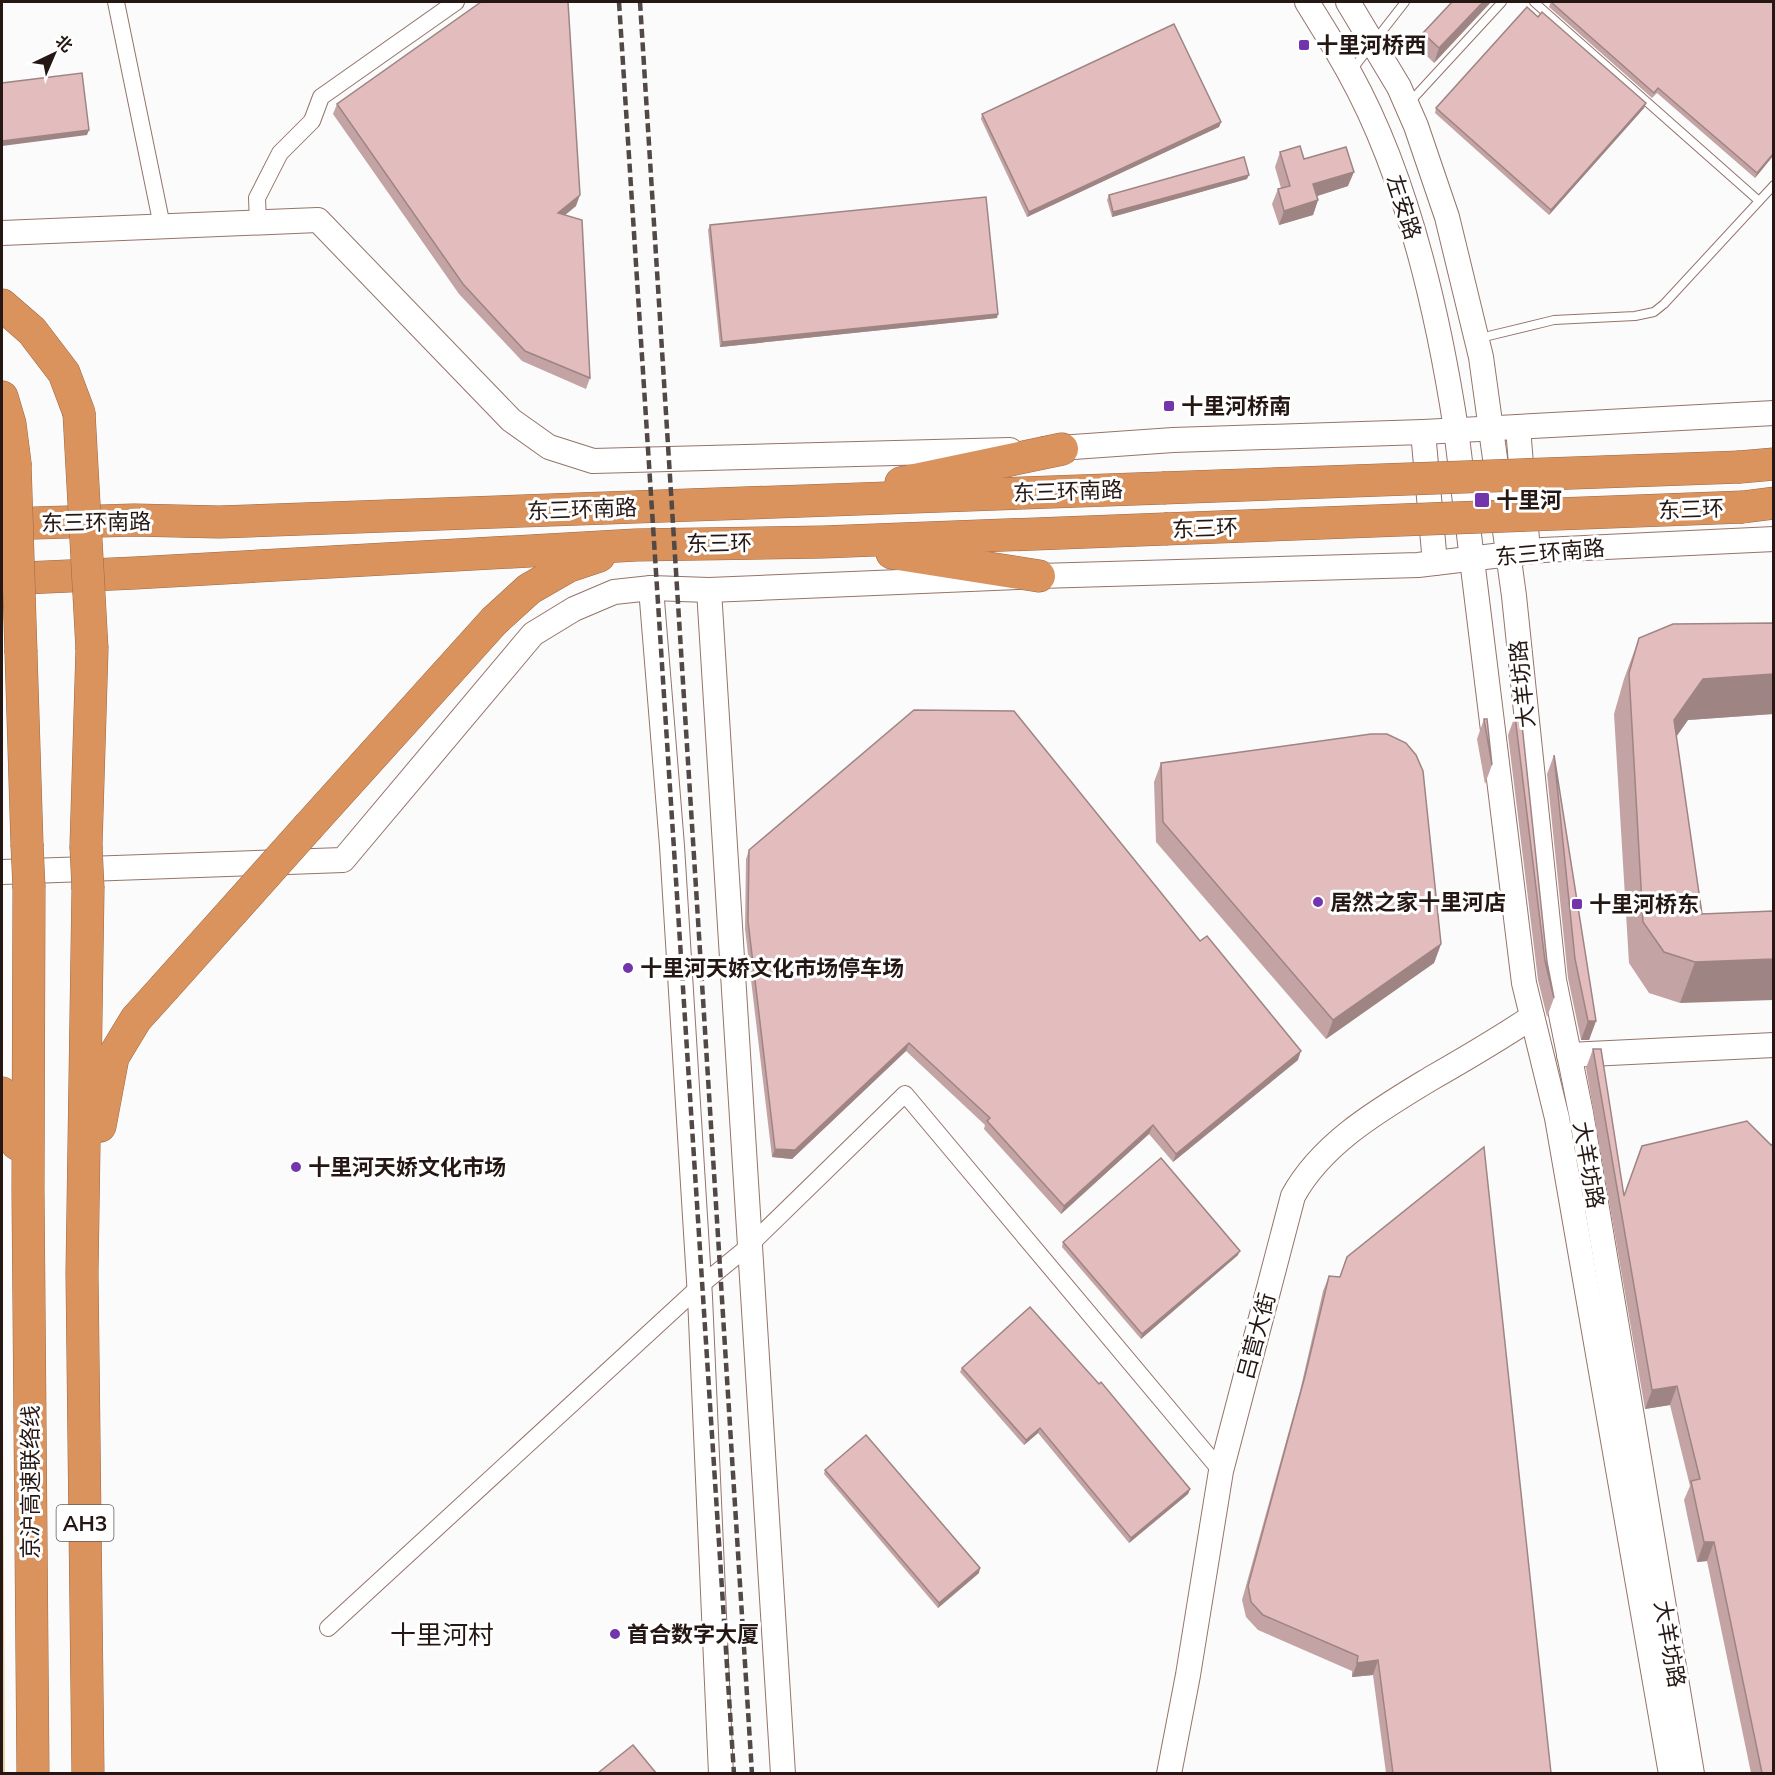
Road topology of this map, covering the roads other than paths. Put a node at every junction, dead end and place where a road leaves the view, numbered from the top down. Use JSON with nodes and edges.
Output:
{"nodes":[{"id":1,"x":116,"y":2,"type":"edge"},
{"id":2,"x":456,"y":2,"type":"edge"},
{"id":3,"x":1307,"y":2,"type":"edge"},
{"id":4,"x":1348,"y":2,"type":"edge"},
{"id":5,"x":1405,"y":2,"type":"edge"},
{"id":6,"x":1502,"y":2,"type":"edge"},
{"id":7,"x":1534,"y":2,"type":"edge"},
{"id":8,"x":1372,"y":43,"type":"junction"},
{"id":9,"x":1350,"y":72,"type":"junction"},
{"id":10,"x":1406,"y":105,"type":"junction"},
{"id":11,"x":1773,"y":185,"type":"edge"},
{"id":12,"x":1759,"y":201,"type":"junction"},
{"id":13,"x":258,"y":223,"type":"junction"},
{"id":14,"x":162,"y":226,"type":"junction"},
{"id":15,"x":2,"y":233,"type":"edge"},
{"id":16,"x":2,"y":305,"type":"edge"},
{"id":17,"x":1477,"y":339,"type":"junction"},
{"id":18,"x":2,"y":397,"type":"edge"},
{"id":19,"x":1773,"y":413,"type":"edge"},
{"id":20,"x":1518,"y":427,"type":"junction"},
{"id":21,"x":1491,"y":428,"type":"junction"},
{"id":22,"x":1456,"y":429,"type":"junction"},
{"id":23,"x":1424,"y":432,"type":"junction"},
{"id":24,"x":1062,"y":448,"type":"junction"},
{"id":25,"x":1773,"y":464,"type":"edge"},
{"id":26,"x":1163,"y":488,"type":"joint"},
{"id":27,"x":819,"y":500,"type":"junction"},
{"id":28,"x":1773,"y":503,"type":"edge"},
{"id":29,"x":2,"y":524,"type":"edge"},
{"id":30,"x":1773,"y":539,"type":"edge"},
{"id":31,"x":823,"y":542,"type":"junction"},
{"id":32,"x":636,"y":545,"type":"junction"},
{"id":33,"x":1518,"y":553,"type":"junction"},
{"id":34,"x":1472,"y":558,"type":"junction"},
{"id":35,"x":1435,"y":563,"type":"junction"},
{"id":36,"x":1039,"y":576,"type":"junction"},
{"id":37,"x":2,"y":579,"type":"edge"},
{"id":38,"x":651,"y":588,"type":"junction"},
{"id":39,"x":709,"y":590,"type":"junction"},
{"id":40,"x":2,"y":872,"type":"edge"},
{"id":41,"x":1532,"y":1017,"type":"junction"},
{"id":42,"x":1773,"y":1045,"type":"edge"},
{"id":43,"x":1569,"y":1055,"type":"junction"},
{"id":44,"x":2,"y":1093,"type":"edge"},
{"id":45,"x":28,"y":1190,"type":"junction"},
{"id":46,"x":750,"y":1245,"type":"junction"},
{"id":47,"x":82,"y":1273,"type":"junction"},
{"id":48,"x":700,"y":1286,"type":"junction"},
{"id":49,"x":1221,"y":1471,"type":"junction"},
{"id":50,"x":328,"y":1628,"type":"dead end"},
{"id":51,"x":33,"y":1773,"type":"edge"},
{"id":52,"x":88,"y":1773,"type":"edge"},
{"id":53,"x":721,"y":1773,"type":"edge"},
{"id":54,"x":783,"y":1773,"type":"edge"},
{"id":55,"x":1169,"y":1773,"type":"edge"},
{"id":56,"x":1671,"y":1773,"type":"edge"},
{"id":57,"x":1692,"y":1773,"type":"edge"}],
"edges":[{"from":1,"to":14,"type":"street"},
{"from":2,"to":13,"type":"street"},
{"from":3,"to":9,"type":"street","name":"左安路"},
{"from":4,"to":8,"type":"street","name":"左安路"},
{"from":5,"to":8,"type":"lane"},
{"from":6,"to":10,"type":"lane"},
{"from":7,"to":12,"type":"lane"},
{"from":8,"to":9,"type":"lane"},
{"from":8,"to":10,"type":"street","name":"左安路"},
{"from":9,"to":22,"type":"street","name":"左安路"},
{"from":10,"to":17,"type":"street","name":"左安路"},
{"from":11,"to":12,"type":"lane"},
{"from":12,"to":17,"type":"lane"},
{"from":13,"to":14,"type":"street","name":"东三环南路"},
{"from":13,"to":24,"type":"street","name":"东三环南路"},
{"from":14,"to":15,"type":"street","name":"东三环南路"},
{"from":16,"to":47,"type":"highway","bridge":true},
{"from":17,"to":21,"type":"street","name":"左安路"},
{"from":18,"to":45,"type":"highway","bridge":true},
{"from":19,"to":20,"type":"street","name":"东三环南路"},
{"from":20,"to":21,"type":"street","name":"东三环南路"},
{"from":20,"to":33,"type":"street"},
{"from":21,"to":22,"type":"street","name":"东三环南路"},
{"from":21,"to":33,"type":"street","name":"左安路"},
{"from":22,"to":23,"type":"street","name":"东三环南路"},
{"from":22,"to":34,"type":"street","name":"左安路"},
{"from":23,"to":24,"type":"street","name":"东三环南路"},
{"from":23,"to":35,"type":"street"},
{"from":24,"to":27,"type":"highway"},
{"from":25,"to":26,"type":"highway","name":"东三环","bridge":true},
{"from":26,"to":27,"type":"highway","name":"东三环南路"},
{"from":27,"to":29,"type":"highway","name":"东三环南路"},
{"from":28,"to":31,"type":"highway","name":"东三环","bridge":true},
{"from":30,"to":33,"type":"street","name":"东三环南路"},
{"from":31,"to":32,"type":"highway","name":"东三环"},
{"from":31,"to":36,"type":"highway"},
{"from":32,"to":37,"type":"highway","name":"东三环南路"},
{"from":32,"to":47,"type":"highway","bridge":true},
{"from":33,"to":34,"type":"street","name":"东三环南路"},
{"from":33,"to":43,"type":"street","name":"大羊坊路"},
{"from":34,"to":35,"type":"street","name":"东三环南路"},
{"from":34,"to":41,"type":"street","name":"大羊坊路"},
{"from":35,"to":36,"type":"street","name":"东三环南路"},
{"from":36,"to":39,"type":"street","name":"东三环南路"},
{"from":38,"to":39,"type":"street","name":"东三环南路"},
{"from":38,"to":40,"type":"street","name":"东三环南路"},
{"from":38,"to":48,"type":"street"},
{"from":39,"to":46,"type":"street"},
{"from":41,"to":49,"type":"street","name":"吕营大街"},
{"from":41,"to":56,"type":"street","name":"大羊坊路"},
{"from":42,"to":43,"type":"street"},
{"from":43,"to":57,"type":"street","name":"大羊坊路"},
{"from":44,"to":45,"type":"highway"},
{"from":45,"to":51,"type":"highway","name":"京沪高速联络线","number":"AH3"},
{"from":46,"to":48,"type":"street"},
{"from":46,"to":49,"type":"street"},
{"from":46,"to":54,"type":"street"},
{"from":47,"to":52,"type":"highway","number":"AH3"},
{"from":48,"to":50,"type":"street"},
{"from":48,"to":53,"type":"street"},
{"from":49,"to":55,"type":"street","name":"吕营大街"}]}
